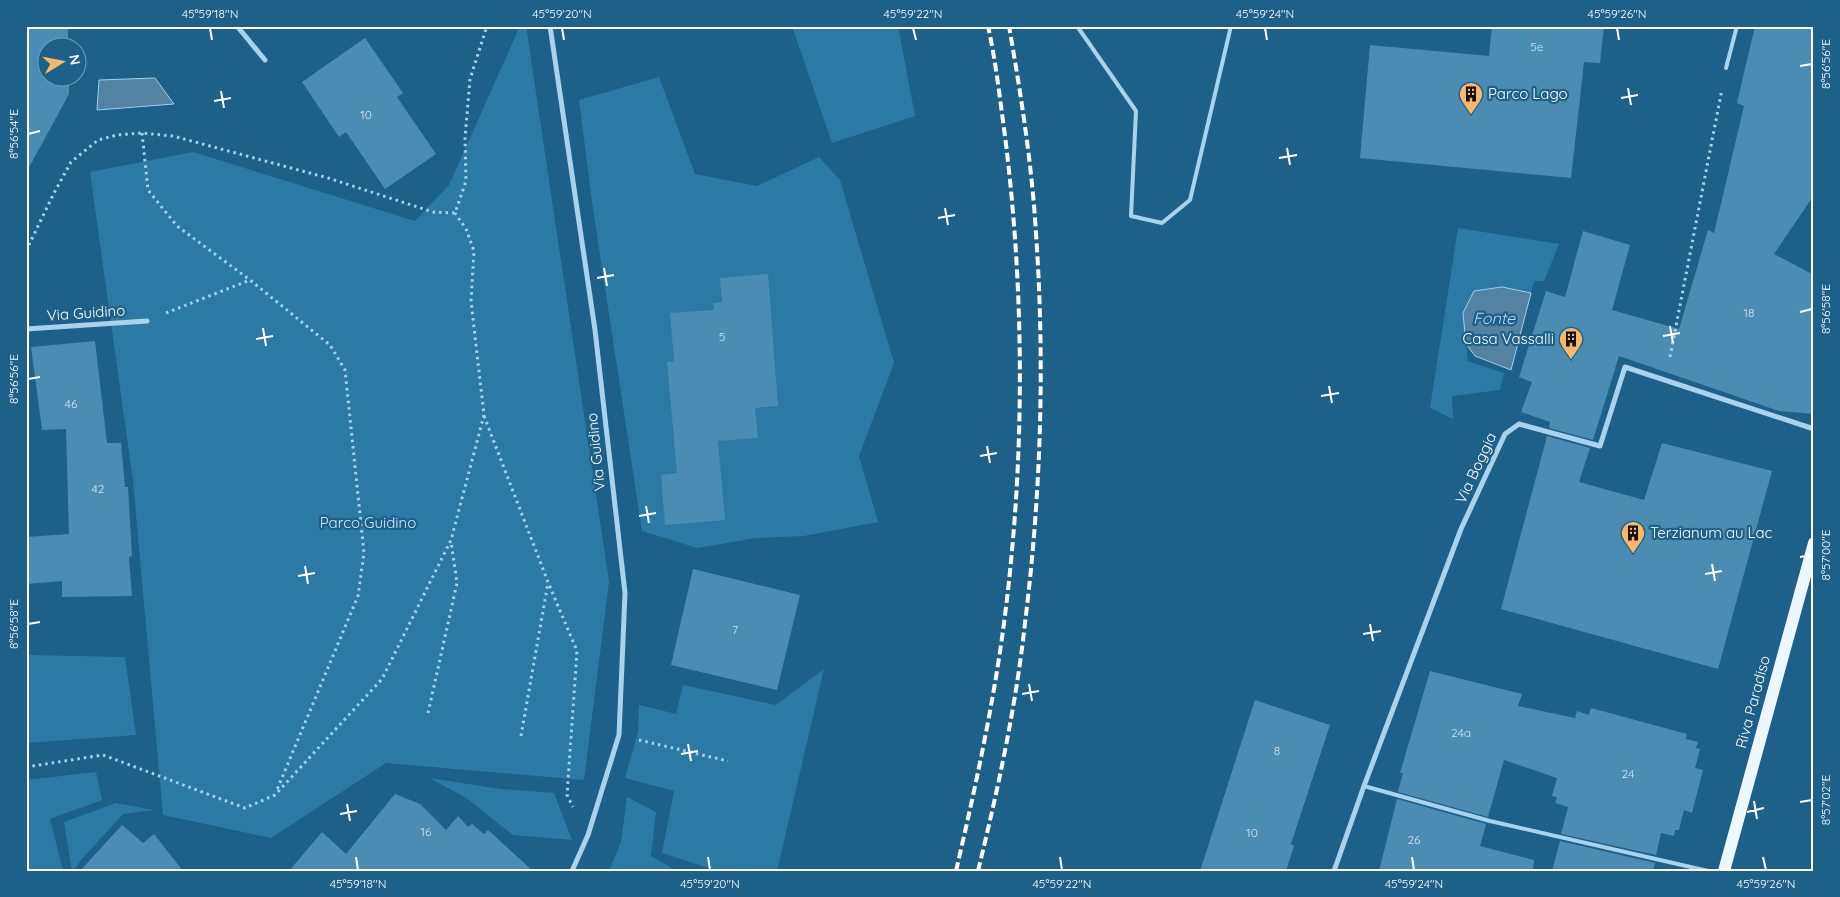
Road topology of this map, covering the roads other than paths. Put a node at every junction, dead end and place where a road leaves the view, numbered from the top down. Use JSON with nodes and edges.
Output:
{"nodes":[{"id":1,"x":237,"y":26,"type":"edge"},
{"id":2,"x":550,"y":26,"type":"edge"},
{"id":3,"x":1076,"y":26,"type":"edge"},
{"id":4,"x":1231,"y":26,"type":"edge"},
{"id":5,"x":1737,"y":26,"type":"edge"},
{"id":6,"x":265,"y":60,"type":"dead end"},
{"id":7,"x":1726,"y":68,"type":"road end"},
{"id":8,"x":147,"y":321,"type":"road end"},
{"id":9,"x":26,"y":330,"type":"edge"},
{"id":10,"x":1814,"y":429,"type":"edge"},
{"id":11,"x":1814,"y":543,"type":"edge"},
{"id":12,"x":1364,"y":786,"type":"junction"},
{"id":13,"x":572,"y":871,"type":"edge"},
{"id":14,"x":1334,"y":871,"type":"edge"},
{"id":15,"x":1708,"y":871,"type":"edge"},
{"id":16,"x":1724,"y":871,"type":"edge"}],
"edges":[{"from":1,"to":6,"type":"street"},
{"from":2,"to":13,"type":"street","name":"Via Guidino"},
{"from":3,"to":4,"type":"lane"},
{"from":5,"to":7,"type":"lane"},
{"from":8,"to":9,"type":"street","name":"Via Guidino"},
{"from":10,"to":12,"type":"street","name":"Via Boggia"},
{"from":11,"to":16,"type":"main road","name":"Riva Paradiso"},
{"from":12,"to":14,"type":"street","name":"Via Boggia"},
{"from":12,"to":15,"type":"lane"}]}
